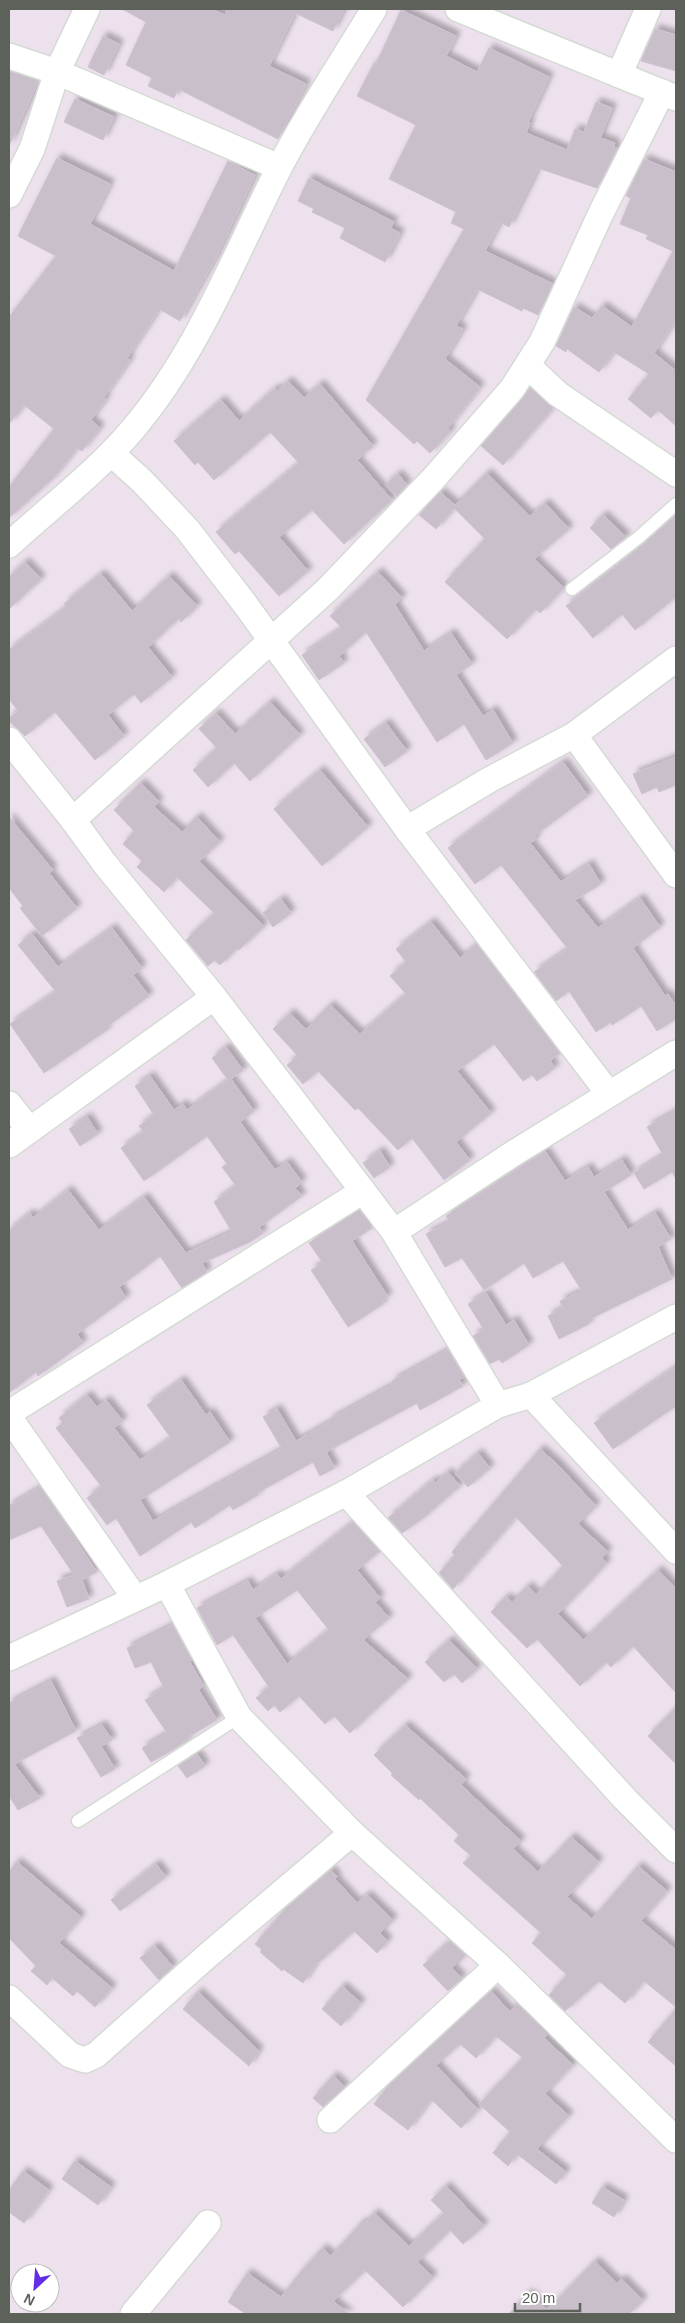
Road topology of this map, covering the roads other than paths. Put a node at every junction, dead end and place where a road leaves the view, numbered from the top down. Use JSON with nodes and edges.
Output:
{"nodes":[{"id":1,"x":87,"y":9,"type":"edge"},
{"id":2,"x":374,"y":9,"type":"edge"},
{"id":3,"x":458,"y":9,"type":"edge"},
{"id":4,"x":648,"y":9,"type":"edge"},
{"id":5,"x":9,"y":56,"type":"edge"},
{"id":6,"x":57,"y":72,"type":"junction"},
{"id":7,"x":619,"y":75,"type":"junction"},
{"id":8,"x":669,"y":95,"type":"edge"},
{"id":9,"x":280,"y":167,"type":"junction"},
{"id":10,"x":9,"y":195,"type":"edge"},
{"id":11,"x":528,"y":366,"type":"junction"},
{"id":12,"x":112,"y":454,"type":"junction"},
{"id":13,"x":676,"y":474,"type":"edge"},
{"id":14,"x":676,"y":504,"type":"edge"},
{"id":15,"x":9,"y":545,"type":"edge"},
{"id":16,"x":572,"y":589,"type":"dead end"},
{"id":17,"x":271,"y":641,"type":"junction"},
{"id":18,"x":676,"y":659,"type":"edge"},
{"id":19,"x":574,"y":735,"type":"junction"},
{"id":20,"x":9,"y":740,"type":"edge"},
{"id":21,"x":73,"y":820,"type":"junction"},
{"id":22,"x":407,"y":829,"type":"junction"},
{"id":23,"x":676,"y":875,"type":"edge"},
{"id":24,"x":214,"y":997,"type":"junction"},
{"id":25,"x":676,"y":1052,"type":"edge"},
{"id":26,"x":609,"y":1094,"type":"junction"},
{"id":27,"x":9,"y":1104,"type":"edge"},
{"id":28,"x":29,"y":1129,"type":"junction"},
{"id":29,"x":9,"y":1145,"type":"edge"},
{"id":30,"x":363,"y":1191,"type":"junction"},
{"id":31,"x":394,"y":1232,"type":"junction"},
{"id":32,"x":676,"y":1317,"type":"edge"},
{"id":33,"x":531,"y":1395,"type":"junction"},
{"id":34,"x":498,"y":1405,"type":"junction"},
{"id":35,"x":9,"y":1413,"type":"edge"},
{"id":36,"x":9,"y":1417,"type":"edge"},
{"id":37,"x":346,"y":1493,"type":"junction"},
{"id":38,"x":676,"y":1551,"type":"edge"},
{"id":39,"x":167,"y":1584,"type":"junction"},
{"id":40,"x":135,"y":1598,"type":"junction"},
{"id":41,"x":9,"y":1658,"type":"edge"},
{"id":42,"x":239,"y":1717,"type":"junction"},
{"id":43,"x":78,"y":1821,"type":"dead end"},
{"id":44,"x":352,"y":1833,"type":"junction"},
{"id":45,"x":676,"y":1850,"type":"edge"},
{"id":46,"x":498,"y":1965,"type":"junction"},
{"id":47,"x":9,"y":1998,"type":"edge"},
{"id":48,"x":330,"y":2120,"type":"dead end"},
{"id":49,"x":676,"y":2140,"type":"edge"},
{"id":50,"x":208,"y":2223,"type":"dead end"},
{"id":51,"x":132,"y":2314,"type":"edge"}],
"edges":[{"from":1,"to":6,"type":"street"},
{"from":2,"to":9,"type":"street"},
{"from":3,"to":7,"type":"street"},
{"from":4,"to":7,"type":"street"},
{"from":5,"to":6,"type":"street"},
{"from":6,"to":9,"type":"street"},
{"from":6,"to":10,"type":"street"},
{"from":7,"to":8,"type":"street"},
{"from":8,"to":11,"type":"street"},
{"from":9,"to":12,"type":"street"},
{"from":11,"to":13,"type":"street"},
{"from":11,"to":17,"type":"street"},
{"from":12,"to":15,"type":"street"},
{"from":12,"to":17,"type":"street"},
{"from":14,"to":16,"type":"lane"},
{"from":17,"to":21,"type":"street"},
{"from":17,"to":22,"type":"street"},
{"from":18,"to":19,"type":"street"},
{"from":19,"to":22,"type":"street"},
{"from":19,"to":23,"type":"street"},
{"from":20,"to":21,"type":"street"},
{"from":21,"to":24,"type":"street"},
{"from":22,"to":26,"type":"street"},
{"from":24,"to":28,"type":"street"},
{"from":24,"to":30,"type":"street"},
{"from":25,"to":26,"type":"street"},
{"from":26,"to":31,"type":"street"},
{"from":27,"to":28,"type":"street"},
{"from":28,"to":29,"type":"street"},
{"from":30,"to":31,"type":"street"},
{"from":30,"to":35,"type":"street"},
{"from":31,"to":34,"type":"street"},
{"from":32,"to":33,"type":"street"},
{"from":33,"to":34,"type":"street"},
{"from":33,"to":38,"type":"street"},
{"from":34,"to":37,"type":"street"},
{"from":36,"to":40,"type":"street"},
{"from":37,"to":39,"type":"street"},
{"from":37,"to":45,"type":"street"},
{"from":39,"to":40,"type":"street"},
{"from":39,"to":42,"type":"street"},
{"from":40,"to":41,"type":"street"},
{"from":42,"to":43,"type":"lane"},
{"from":42,"to":44,"type":"street"},
{"from":44,"to":46,"type":"street"},
{"from":44,"to":47,"type":"street"},
{"from":46,"to":48,"type":"street"},
{"from":46,"to":49,"type":"street"},
{"from":50,"to":51,"type":"street"}]}
